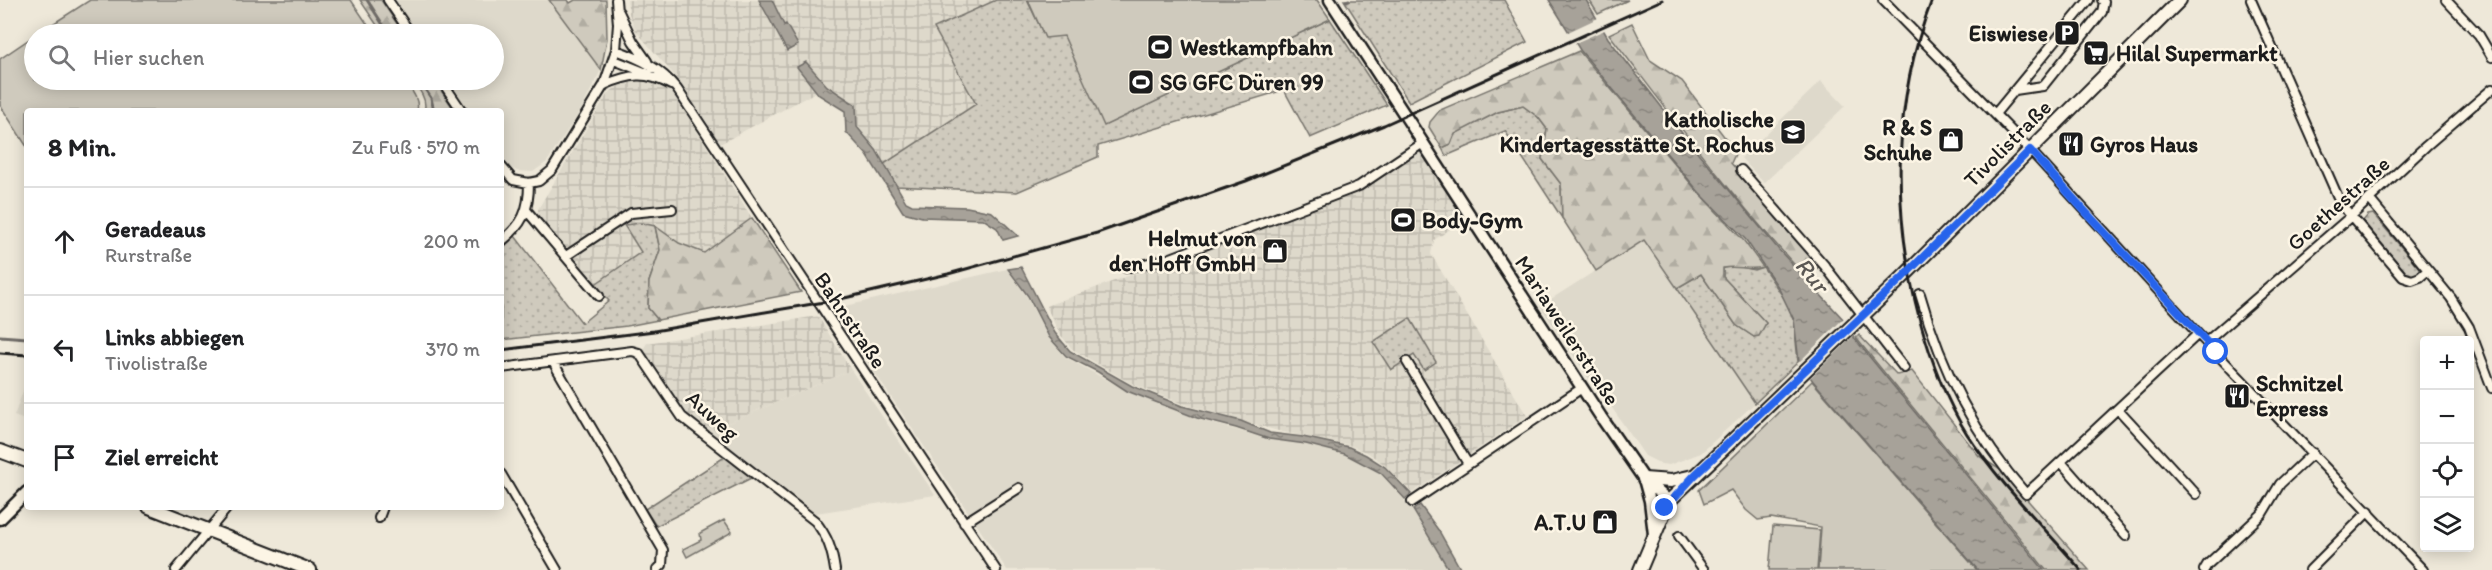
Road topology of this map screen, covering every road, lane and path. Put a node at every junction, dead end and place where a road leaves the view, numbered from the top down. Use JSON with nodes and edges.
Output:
{"nodes":[{"id":1,"x":388,"y":0,"type":"edge"},
{"id":2,"x":1330,"y":0,"type":"edge"},
{"id":3,"x":1883,"y":0,"type":"edge"},
{"id":4,"x":2089,"y":0,"type":"edge"},
{"id":5,"x":2102,"y":0,"type":"edge"},
{"id":6,"x":2180,"y":0,"type":"edge"},
{"id":7,"x":2250,"y":0,"type":"edge"},
{"id":8,"x":2446,"y":0,"type":"edge"},
{"id":9,"x":616,"y":4,"type":"edge"},
{"id":10,"x":404,"y":24,"type":"edge"},
{"id":11,"x":616,"y":50,"type":"junction"},
{"id":12,"x":2492,"y":57,"type":"edge"},
{"id":13,"x":614,"y":60,"type":"junction"},
{"id":14,"x":652,"y":66,"type":"junction"},
{"id":15,"x":660,"y":79,"type":"junction"},
{"id":16,"x":604,"y":85,"type":"junction"},
{"id":17,"x":2492,"y":88,"type":"edge"},
{"id":18,"x":676,"y":89,"type":"junction"},
{"id":19,"x":448,"y":90,"type":"edge"},
{"id":20,"x":2015,"y":90,"type":"junction"},
{"id":21,"x":460,"y":108,"type":"edge"},
{"id":22,"x":1995,"y":114,"type":"junction"},
{"id":23,"x":1423,"y":143,"type":"junction"},
{"id":24,"x":2030,"y":150,"type":"junction"},
{"id":25,"x":504,"y":170,"type":"edge"},
{"id":26,"x":1742,"y":170,"type":"dead end"},
{"id":27,"x":529,"y":183,"type":"junction"},
{"id":28,"x":2370,"y":200,"type":"junction"},
{"id":29,"x":672,"y":209,"type":"dead end"},
{"id":30,"x":527,"y":211,"type":"junction"},
{"id":31,"x":2350,"y":217,"type":"junction"},
{"id":32,"x":504,"y":239,"type":"edge"},
{"id":33,"x":566,"y":256,"type":"junction"},
{"id":34,"x":1126,"y":268,"type":"dead end"},
{"id":35,"x":2428,"y":270,"type":"junction"},
{"id":36,"x":1920,"y":294,"type":"dead end"},
{"id":37,"x":600,"y":296,"type":"dead end"},
{"id":38,"x":1860,"y":317,"type":"junction"},
{"id":39,"x":2198,"y":333,"type":"junction"},
{"id":40,"x":2206,"y":342,"type":"junction"},
{"id":41,"x":553,"y":362,"type":"junction"},
{"id":42,"x":1407,"y":362,"type":"dead end"},
{"id":43,"x":504,"y":368,"type":"edge"},
{"id":44,"x":1904,"y":368,"type":"dead end"},
{"id":45,"x":1582,"y":388,"type":"junction"},
{"id":46,"x":2492,"y":388,"type":"edge"},
{"id":47,"x":2118,"y":409,"type":"junction"},
{"id":48,"x":0,"y":451,"type":"edge"},
{"id":49,"x":2313,"y":453,"type":"junction"},
{"id":50,"x":24,"y":460,"type":"edge"},
{"id":51,"x":2061,"y":462,"type":"junction"},
{"id":52,"x":1468,"y":464,"type":"junction"},
{"id":53,"x":1694,"y":476,"type":"junction"},
{"id":54,"x":504,"y":479,"type":"edge"},
{"id":55,"x":1644,"y":479,"type":"junction"},
{"id":56,"x":1019,"y":488,"type":"dead end"},
{"id":57,"x":2196,"y":494,"type":"dead end"},
{"id":58,"x":24,"y":495,"type":"edge"},
{"id":59,"x":1669,"y":501,"type":"junction"},
{"id":60,"x":1412,"y":502,"type":"dead end"},
{"id":61,"x":156,"y":510,"type":"edge"},
{"id":62,"x":225,"y":510,"type":"edge"},
{"id":63,"x":382,"y":510,"type":"edge"},
{"id":64,"x":2369,"y":511,"type":"junction"},
{"id":65,"x":379,"y":518,"type":"dead end"},
{"id":66,"x":0,"y":519,"type":"edge"},
{"id":67,"x":964,"y":523,"type":"junction"},
{"id":68,"x":208,"y":530,"type":"junction"},
{"id":69,"x":1654,"y":534,"type":"junction"},
{"id":70,"x":1679,"y":536,"type":"dead end"},
{"id":71,"x":2126,"y":536,"type":"dead end"},
{"id":72,"x":176,"y":570,"type":"edge"},
{"id":73,"x":310,"y":570,"type":"edge"},
{"id":74,"x":557,"y":570,"type":"edge"},
{"id":75,"x":657,"y":570,"type":"edge"},
{"id":76,"x":835,"y":570,"type":"edge"},
{"id":77,"x":996,"y":570,"type":"edge"},
{"id":78,"x":1640,"y":570,"type":"edge"},
{"id":79,"x":1704,"y":570,"type":"edge"},
{"id":80,"x":2204,"y":570,"type":"edge"},
{"id":81,"x":2310,"y":570,"type":"edge"},
{"id":82,"x":2423,"y":570,"type":"edge"}],
"edges":[{"from":1,"to":10,"type":"street"},
{"from":2,"to":23,"type":"main road","name":"Mariaweilerstraße"},
{"from":3,"to":22,"type":"street"},
{"from":4,"to":20,"type":"street"},
{"from":5,"to":20,"type":"street"},
{"from":6,"to":24,"type":"main road","name":"Tivolistraße"},
{"from":7,"to":31,"type":"street"},
{"from":8,"to":12,"type":"street"},
{"from":9,"to":11,"type":"street"},
{"from":9,"to":14,"type":"street","name":"Bahnstraße"},
{"from":11,"to":13,"type":"street"},
{"from":11,"to":14,"type":"street","name":"Bahnstraße"},
{"from":13,"to":15,"type":"street","name":"Bahnstraße"},
{"from":13,"to":16,"type":"street"},
{"from":14,"to":18,"type":"street","name":"Bahnstraße"},
{"from":15,"to":16,"type":"street","name":"Bahnstraße"},
{"from":15,"to":18,"type":"street","name":"Bahnstraße"},
{"from":16,"to":27,"type":"street"},
{"from":17,"to":28,"type":"street","name":"Goethestraße"},
{"from":18,"to":67,"type":"street","name":"Bahnstraße"},
{"from":19,"to":21,"type":"street"},
{"from":20,"to":22,"type":"street"},
{"from":22,"to":24,"type":"street"},
{"from":23,"to":34,"type":"street"},
{"from":23,"to":45,"type":"main road","name":"Mariaweilerstraße"},
{"from":24,"to":38,"type":"main road","name":"Tivolistraße"},
{"from":24,"to":39,"type":"street"},
{"from":25,"to":27,"type":"street"},
{"from":26,"to":38,"type":"street"},
{"from":27,"to":30,"type":"street"},
{"from":28,"to":31,"type":"street","name":"Goethestraße"},
{"from":28,"to":35,"type":"street"},
{"from":29,"to":33,"type":"street"},
{"from":30,"to":32,"type":"street"},
{"from":30,"to":33,"type":"street"},
{"from":31,"to":35,"type":"street"},
{"from":31,"to":40,"type":"street","name":"Goethestraße"},
{"from":33,"to":37,"type":"street"},
{"from":35,"to":46,"type":"street"},
{"from":36,"to":51,"type":"street"},
{"from":38,"to":44,"type":"street"},
{"from":38,"to":53,"type":"main road","name":"Tivolistraße"},
{"from":39,"to":40,"type":"street"},
{"from":39,"to":47,"type":"street"},
{"from":40,"to":49,"type":"street"},
{"from":41,"to":43,"type":"street","name":"Auweg"},
{"from":41,"to":75,"type":"street"},
{"from":41,"to":76,"type":"street","name":"Auweg"},
{"from":42,"to":52,"type":"street"},
{"from":45,"to":52,"type":"street"},
{"from":45,"to":55,"type":"main road","name":"Mariaweilerstraße"},
{"from":47,"to":51,"type":"street"},
{"from":47,"to":57,"type":"street"},
{"from":48,"to":50,"type":"main road"},
{"from":49,"to":64,"type":"street"},
{"from":49,"to":80,"type":"street"},
{"from":51,"to":71,"type":"street"},
{"from":52,"to":60,"type":"street"},
{"from":53,"to":55,"type":"main road"},
{"from":53,"to":59,"type":"main road","name":"Tivolistraße"},
{"from":54,"to":74,"type":"street"},
{"from":55,"to":59,"type":"main road","name":"Mariaweilerstraße"},
{"from":55,"to":69,"type":"main road"},
{"from":56,"to":67,"type":"street"},
{"from":58,"to":66,"type":"main road"},
{"from":59,"to":69,"type":"main road","name":"Tivolistraße"},
{"from":61,"to":68,"type":"main road"},
{"from":62,"to":68,"type":"street"},
{"from":63,"to":65,"type":"street"},
{"from":64,"to":81,"type":"street"},
{"from":64,"to":82,"type":"street"},
{"from":67,"to":77,"type":"street","name":"Bahnstraße"},
{"from":68,"to":72,"type":"street"},
{"from":68,"to":73,"type":"main road"},
{"from":69,"to":78,"type":"main road","name":"Tivolistraße"},
{"from":70,"to":79,"type":"street"}]}
